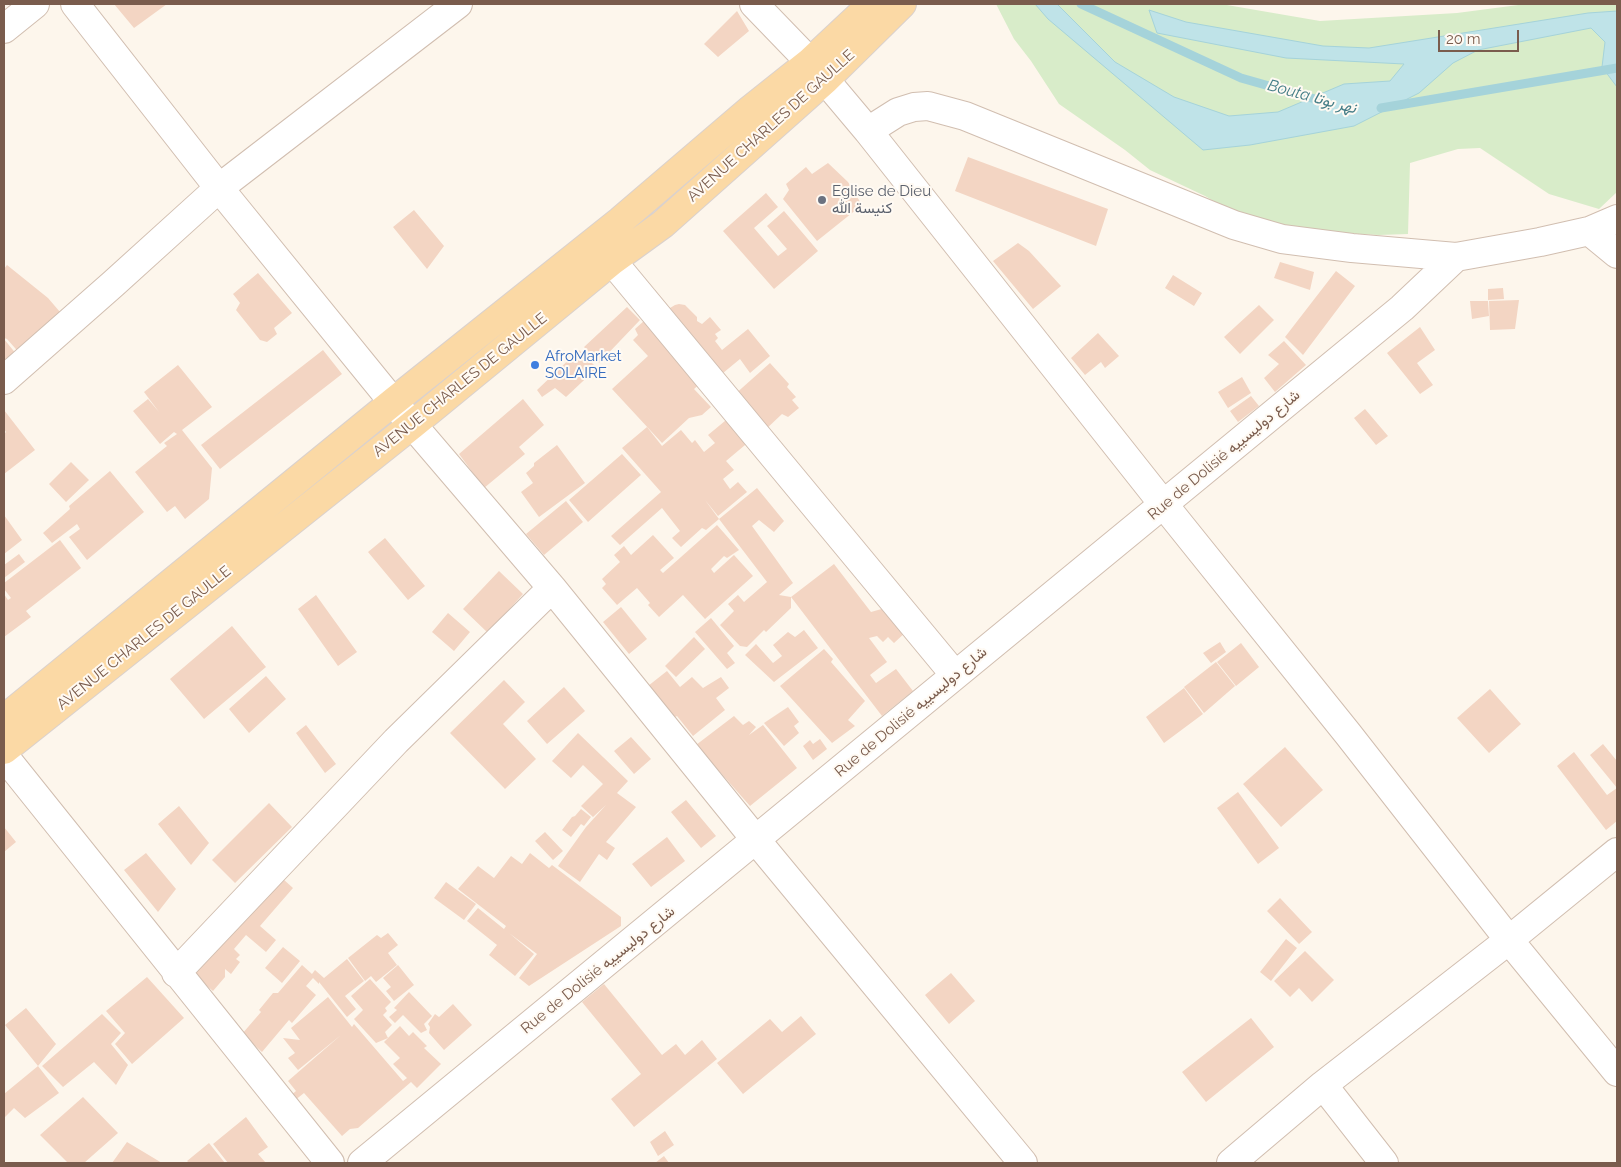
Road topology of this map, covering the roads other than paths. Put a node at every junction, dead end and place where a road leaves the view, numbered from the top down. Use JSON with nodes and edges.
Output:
{"nodes":[{"id":1,"x":35,"y":4,"type":"edge"},
{"id":2,"x":75,"y":4,"type":"edge"},
{"id":3,"x":458,"y":4,"type":"edge"},
{"id":4,"x":754,"y":4,"type":"edge"},
{"id":5,"x":872,"y":4,"type":"edge"},
{"id":6,"x":902,"y":4,"type":"edge"},
{"id":7,"x":4,"y":29,"type":"edge"},
{"id":8,"x":817,"y":71,"type":"junction"},
{"id":9,"x":868,"y":131,"type":"junction"},
{"id":10,"x":219,"y":188,"type":"junction"},
{"id":11,"x":1617,"y":219,"type":"edge"},
{"id":12,"x":1589,"y":231,"type":"junction"},
{"id":13,"x":1617,"y":254,"type":"edge"},
{"id":14,"x":1456,"y":258,"type":"junction"},
{"id":15,"x":612,"y":261,"type":"junction"},
{"id":16,"x":4,"y":380,"type":"edge"},
{"id":17,"x":393,"y":402,"type":"junction"},
{"id":18,"x":412,"y":425,"type":"junction"},
{"id":19,"x":1164,"y":505,"type":"junction"},
{"id":20,"x":552,"y":588,"type":"junction"},
{"id":21,"x":955,"y":675,"type":"junction"},
{"id":22,"x":4,"y":719,"type":"edge"},
{"id":23,"x":4,"y":750,"type":"edge"},
{"id":24,"x":4,"y":756,"type":"edge"},
{"id":25,"x":756,"y":840,"type":"junction"},
{"id":26,"x":1617,"y":852,"type":"edge"},
{"id":27,"x":1509,"y":940,"type":"junction"},
{"id":28,"x":176,"y":973,"type":"junction"},
{"id":29,"x":1617,"y":1072,"type":"edge"},
{"id":30,"x":1323,"y":1085,"type":"junction"},
{"id":31,"x":330,"y":1163,"type":"edge"},
{"id":32,"x":362,"y":1163,"type":"edge"},
{"id":33,"x":1023,"y":1163,"type":"edge"},
{"id":34,"x":1231,"y":1163,"type":"edge"},
{"id":35,"x":1384,"y":1163,"type":"edge"}],
"edges":[{"from":1,"to":7,"type":"street"},
{"from":2,"to":10,"type":"street"},
{"from":3,"to":10,"type":"street"},
{"from":4,"to":8,"type":"street"},
{"from":5,"to":8,"type":"main road","name":"AVENUE CHARLES DE GAULLE"},
{"from":6,"to":8,"type":"main road","name":"AVENUE CHARLES DE GAULLE"},
{"from":8,"to":9,"type":"street"},
{"from":8,"to":15,"type":"main road","name":"AVENUE CHARLES DE GAULLE"},
{"from":8,"to":17,"type":"main road","name":"AVENUE CHARLES DE GAULLE"},
{"from":9,"to":14,"type":"street"},
{"from":9,"to":19,"type":"street"},
{"from":10,"to":16,"type":"street"},
{"from":10,"to":17,"type":"street"},
{"from":11,"to":12,"type":"street"},
{"from":12,"to":13,"type":"street"},
{"from":12,"to":14,"type":"street"},
{"from":14,"to":19,"type":"street","name":"Rue de Dolisié شارع دوليسييه"},
{"from":15,"to":18,"type":"main road","name":"AVENUE CHARLES DE GAULLE"},
{"from":15,"to":21,"type":"street"},
{"from":17,"to":18,"type":"street"},
{"from":17,"to":22,"type":"main road","name":"AVENUE CHARLES DE GAULLE"},
{"from":18,"to":20,"type":"street"},
{"from":18,"to":23,"type":"main road","name":"AVENUE CHARLES DE GAULLE"},
{"from":19,"to":21,"type":"street","name":"Rue de Dolisié شارع دوليسييه"},
{"from":19,"to":27,"type":"street"},
{"from":20,"to":25,"type":"street"},
{"from":20,"to":28,"type":"street"},
{"from":21,"to":25,"type":"street","name":"Rue de Dolisié شارع دوليسييه"},
{"from":24,"to":28,"type":"street"},
{"from":25,"to":32,"type":"street","name":"Rue de Dolisié شارع دوليسييه"},
{"from":25,"to":33,"type":"street"},
{"from":26,"to":27,"type":"street"},
{"from":27,"to":29,"type":"street"},
{"from":27,"to":30,"type":"street"},
{"from":28,"to":31,"type":"street"},
{"from":30,"to":34,"type":"street"},
{"from":30,"to":35,"type":"street"}]}
